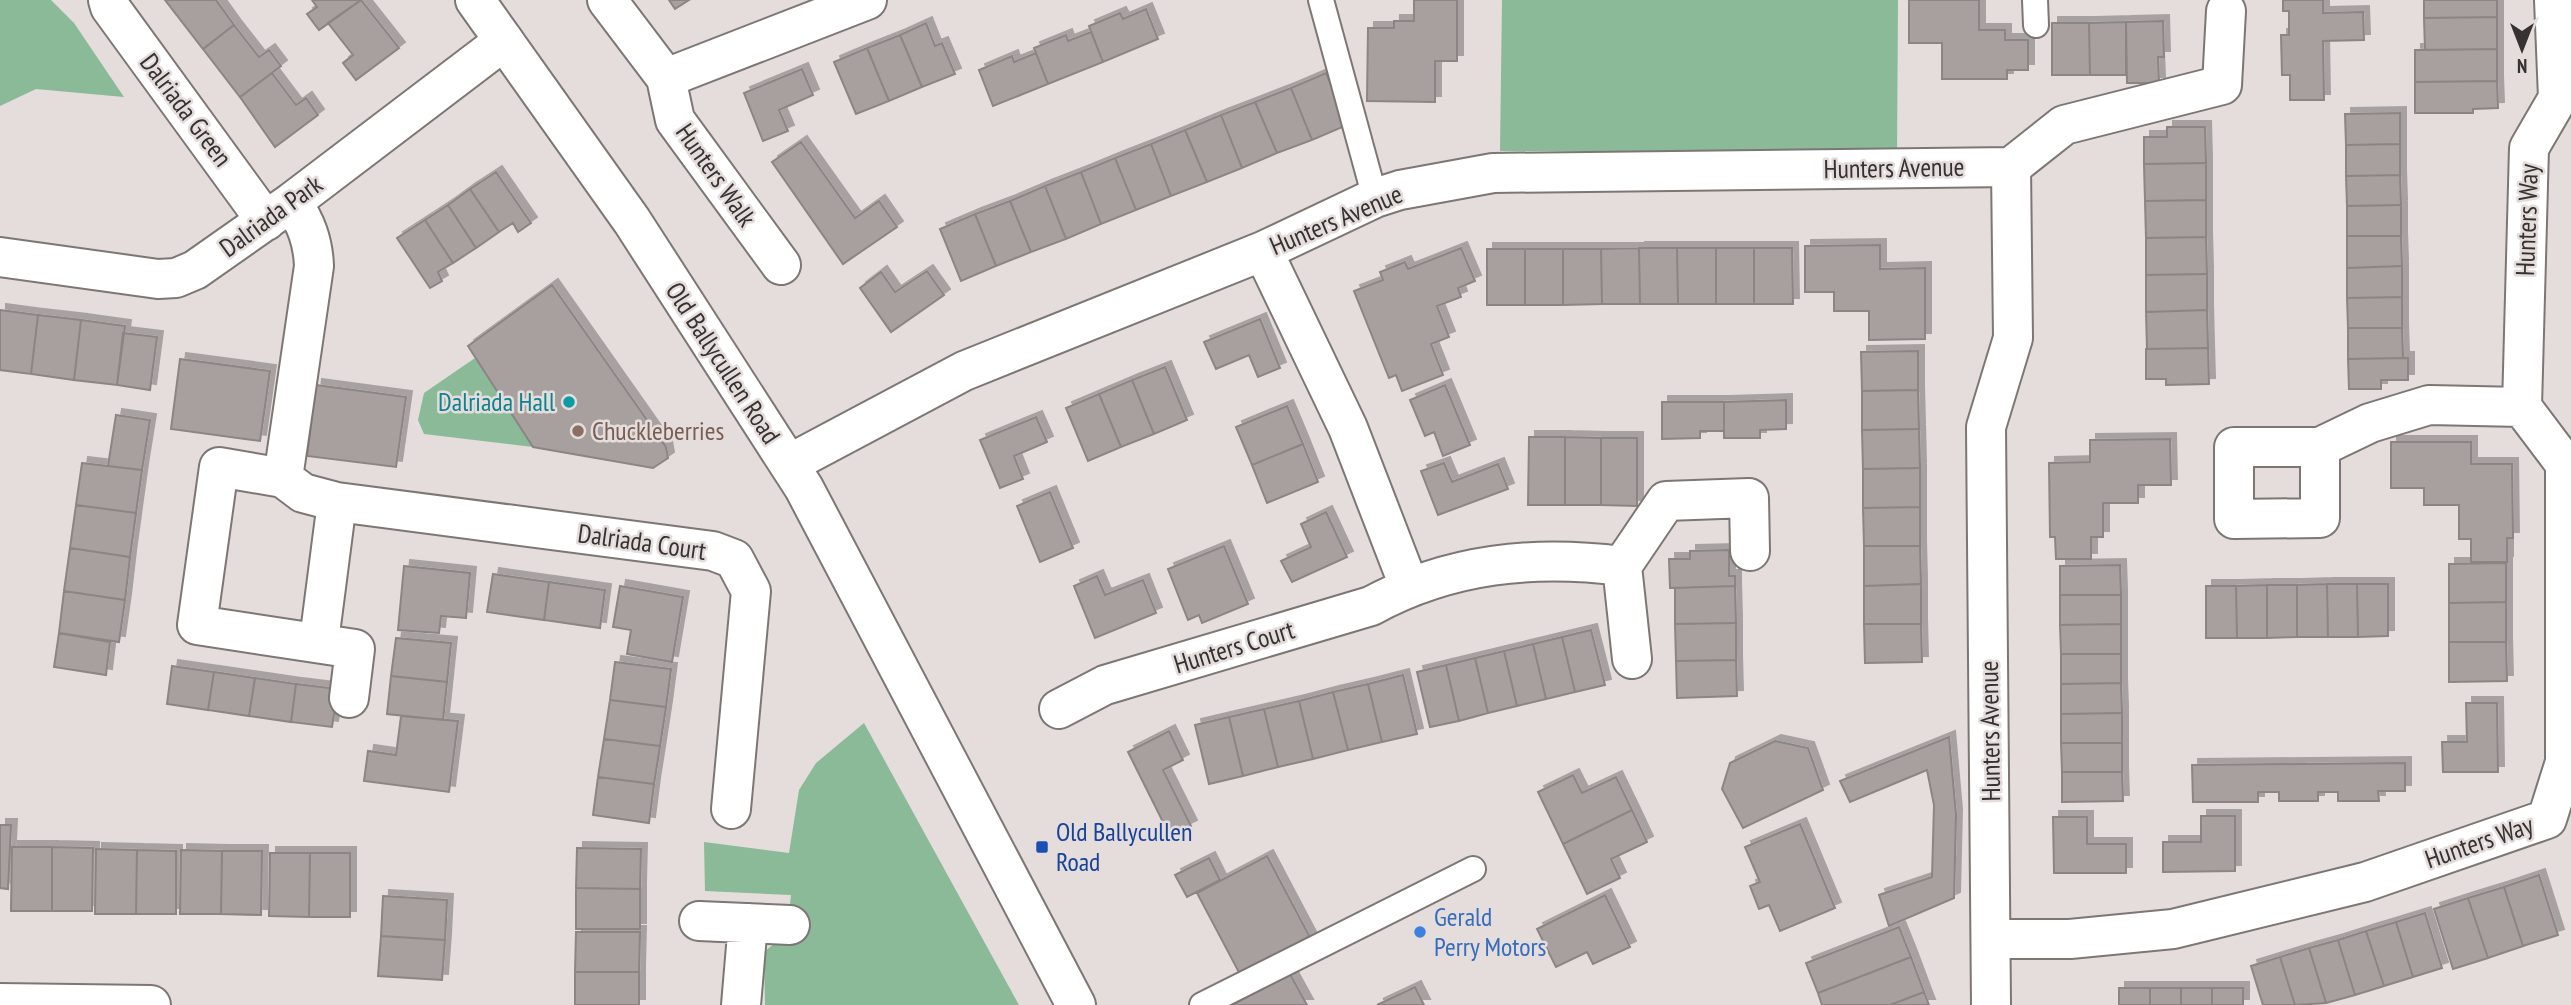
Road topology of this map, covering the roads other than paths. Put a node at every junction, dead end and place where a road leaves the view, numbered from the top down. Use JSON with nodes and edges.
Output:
{"nodes":[{"id":1,"x":108,"y":0,"type":"edge"},
{"id":2,"x":475,"y":0,"type":"edge"},
{"id":3,"x":607,"y":0,"type":"edge"},
{"id":4,"x":867,"y":0,"type":"edge"},
{"id":5,"x":1321,"y":0,"type":"edge"},
{"id":6,"x":2035,"y":0,"type":"edge"},
{"id":7,"x":2554,"y":0,"type":"edge"},
{"id":8,"x":2226,"y":11,"type":"dead end"},
{"id":9,"x":2036,"y":25,"type":"dead end"},
{"id":10,"x":504,"y":41,"type":"junction"},
{"id":11,"x":666,"y":78,"type":"junction"},
{"id":12,"x":2011,"y":167,"type":"junction"},
{"id":13,"x":1375,"y":198,"type":"junction"},
{"id":14,"x":279,"y":211,"type":"junction"},
{"id":15,"x":1262,"y":251,"type":"junction"},
{"id":16,"x":0,"y":257,"type":"edge"},
{"id":17,"x":781,"y":265,"type":"dead end"},
{"id":18,"x":2522,"y":407,"type":"junction"},
{"id":19,"x":2320,"y":447,"type":"dead end"},
{"id":20,"x":789,"y":464,"type":"junction"},
{"id":21,"x":283,"y":478,"type":"junction"},
{"id":22,"x":337,"y":502,"type":"junction"},
{"id":23,"x":1750,"y":551,"type":"dead end"},
{"id":24,"x":1622,"y":566,"type":"junction"},
{"id":25,"x":1409,"y":586,"type":"junction"},
{"id":26,"x":319,"y":641,"type":"junction"},
{"id":27,"x":1632,"y":659,"type":"dead end"},
{"id":28,"x":349,"y":698,"type":"dead end"},
{"id":29,"x":1059,"y":709,"type":"dead end"},
{"id":30,"x":732,"y":809,"type":"dead end"},
{"id":31,"x":1473,"y":869,"type":"dead end"},
{"id":32,"x":699,"y":921,"type":"dead end"},
{"id":33,"x":748,"y":923,"type":"junction"},
{"id":34,"x":790,"y":925,"type":"dead end"},
{"id":35,"x":1992,"y":939,"type":"junction"},
{"id":36,"x":0,"y":1003,"type":"edge"},
{"id":37,"x":151,"y":1005,"type":"edge"},
{"id":38,"x":741,"y":1005,"type":"edge"},
{"id":39,"x":1076,"y":1005,"type":"edge"},
{"id":40,"x":1202,"y":1005,"type":"edge"},
{"id":41,"x":1991,"y":1005,"type":"edge"}],
"edges":[{"from":1,"to":14,"type":"street","name":"Dalriada Green"},
{"from":2,"to":10,"type":"street","name":"Old Ballycullen Road"},
{"from":3,"to":11,"type":"street","name":"Hunters Walk"},
{"from":4,"to":11,"type":"street"},
{"from":5,"to":13,"type":"lane"},
{"from":6,"to":9,"type":"lane"},
{"from":7,"to":18,"type":"street","name":"Hunters Way"},
{"from":8,"to":12,"type":"street"},
{"from":10,"to":14,"type":"street","name":"Dalriada Park"},
{"from":10,"to":20,"type":"street","name":"Old Ballycullen Road"},
{"from":11,"to":17,"type":"street","name":"Hunters Walk"},
{"from":12,"to":13,"type":"street","name":"Hunters Avenue"},
{"from":12,"to":35,"type":"street","name":"Hunters Avenue"},
{"from":13,"to":15,"type":"street","name":"Hunters Avenue"},
{"from":14,"to":16,"type":"street","name":"Dalriada Park"},
{"from":14,"to":21,"type":"street"},
{"from":15,"to":20,"type":"street","name":"Hunters Avenue"},
{"from":15,"to":25,"type":"street"},
{"from":18,"to":19,"type":"street"},
{"from":18,"to":35,"type":"street","name":"Hunters Way"},
{"from":20,"to":39,"type":"street","name":"Old Ballycullen Road"},
{"from":21,"to":22,"type":"street","name":"Dalriada Court"},
{"from":21,"to":26,"type":"street","name":"Dalriada Court"},
{"from":22,"to":26,"type":"street"},
{"from":22,"to":30,"type":"street","name":"Dalriada Court"},
{"from":23,"to":24,"type":"street"},
{"from":24,"to":25,"type":"street","name":"Hunters Court"},
{"from":24,"to":27,"type":"street"},
{"from":25,"to":29,"type":"street","name":"Hunters Court"},
{"from":26,"to":28,"type":"street","name":"Dalriada Court"},
{"from":31,"to":40,"type":"lane"},
{"from":32,"to":33,"type":"street"},
{"from":33,"to":34,"type":"street"},
{"from":33,"to":38,"type":"street"},
{"from":35,"to":41,"type":"street","name":"Hunters Avenue"},
{"from":36,"to":37,"type":"street"}]}
